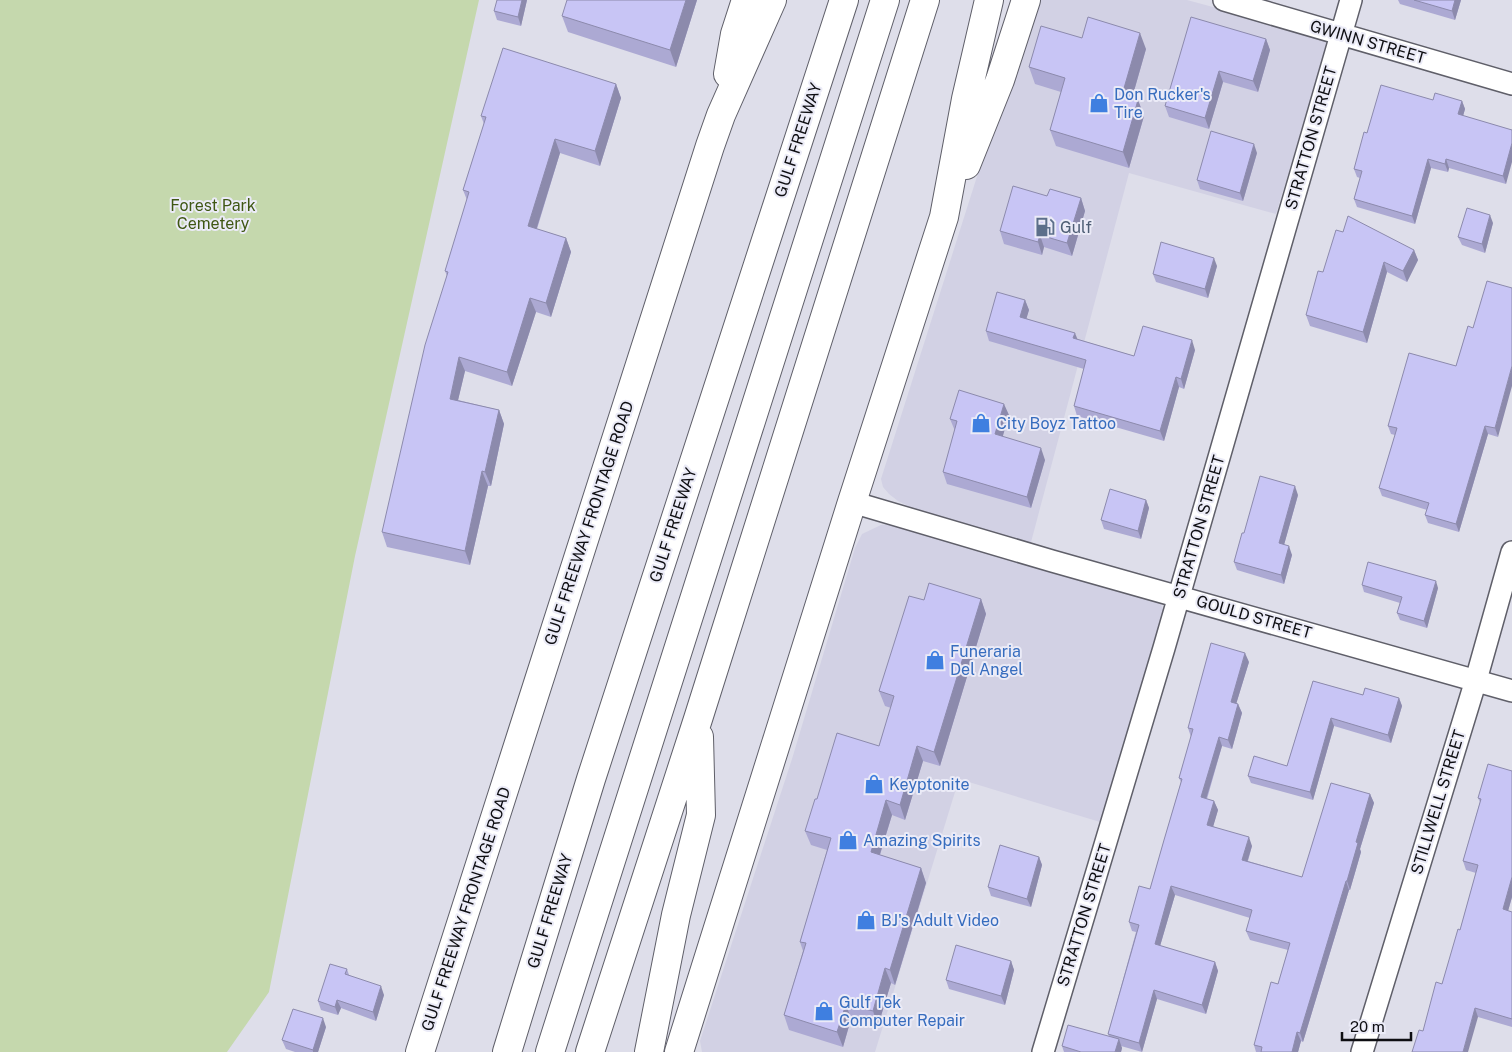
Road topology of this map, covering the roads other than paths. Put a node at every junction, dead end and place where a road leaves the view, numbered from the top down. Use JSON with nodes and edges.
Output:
{"nodes":[{"id":1,"x":746,"y":0,"type":"edge"},
{"id":2,"x":772,"y":0,"type":"edge"},
{"id":3,"x":844,"y":0,"type":"edge"},
{"id":4,"x":886,"y":0,"type":"edge"},
{"id":5,"x":925,"y":0,"type":"edge"},
{"id":6,"x":989,"y":0,"type":"edge"},
{"id":7,"x":1026,"y":0,"type":"edge"},
{"id":8,"x":1224,"y":0,"type":"edge"},
{"id":9,"x":1351,"y":0,"type":"edge"},
{"id":10,"x":1342,"y":34,"type":"junction"},
{"id":11,"x":1512,"y":84,"type":"edge"},
{"id":12,"x":721,"y":114,"type":"junction"},
{"id":13,"x":944,"y":217,"type":"junction"},
{"id":14,"x":852,"y":502,"type":"junction"},
{"id":15,"x":1512,"y":552,"type":"edge"},
{"id":16,"x":1179,"y":596,"type":"junction"},
{"id":17,"x":1476,"y":680,"type":"junction"},
{"id":18,"x":1512,"y":690,"type":"edge"},
{"id":19,"x":698,"y":720,"type":"junction"},
{"id":20,"x":420,"y":1052,"type":"edge"},
{"id":21,"x":507,"y":1052,"type":"edge"},
{"id":22,"x":550,"y":1052,"type":"edge"},
{"id":23,"x":590,"y":1052,"type":"edge"},
{"id":24,"x":650,"y":1052,"type":"edge"},
{"id":25,"x":679,"y":1052,"type":"edge"},
{"id":26,"x":1043,"y":1052,"type":"edge"},
{"id":27,"x":1362,"y":1052,"type":"edge"}],
"edges":[{"from":1,"to":12,"type":"main road"},
{"from":2,"to":12,"type":"main road","name":"GULF FREEWAY FRONTAGE ROAD"},
{"from":3,"to":21,"type":"main road","name":"GULF FREEWAY"},
{"from":4,"to":22,"type":"main road"},
{"from":5,"to":19,"type":"main road"},
{"from":6,"to":13,"type":"main road"},
{"from":7,"to":13,"type":"main road"},
{"from":8,"to":10,"type":"street","name":"GWINN STREET"},
{"from":9,"to":10,"type":"street","name":"STRATTON STREET"},
{"from":10,"to":11,"type":"street","name":"GWINN STREET"},
{"from":10,"to":16,"type":"street","name":"STRATTON STREET"},
{"from":12,"to":20,"type":"main road","name":"GULF FREEWAY FRONTAGE ROAD"},
{"from":13,"to":14,"type":"main road"},
{"from":14,"to":16,"type":"street","name":"GOULD STREET"},
{"from":14,"to":25,"type":"main road"},
{"from":15,"to":17,"type":"street","name":"STILLWELL STREET"},
{"from":16,"to":17,"type":"street","name":"GOULD STREET"},
{"from":16,"to":26,"type":"street","name":"STRATTON STREET"},
{"from":17,"to":18,"type":"street","name":"GOULD STREET"},
{"from":17,"to":27,"type":"street","name":"STILLWELL STREET"},
{"from":19,"to":23,"type":"main road"},
{"from":19,"to":24,"type":"main road"}]}
